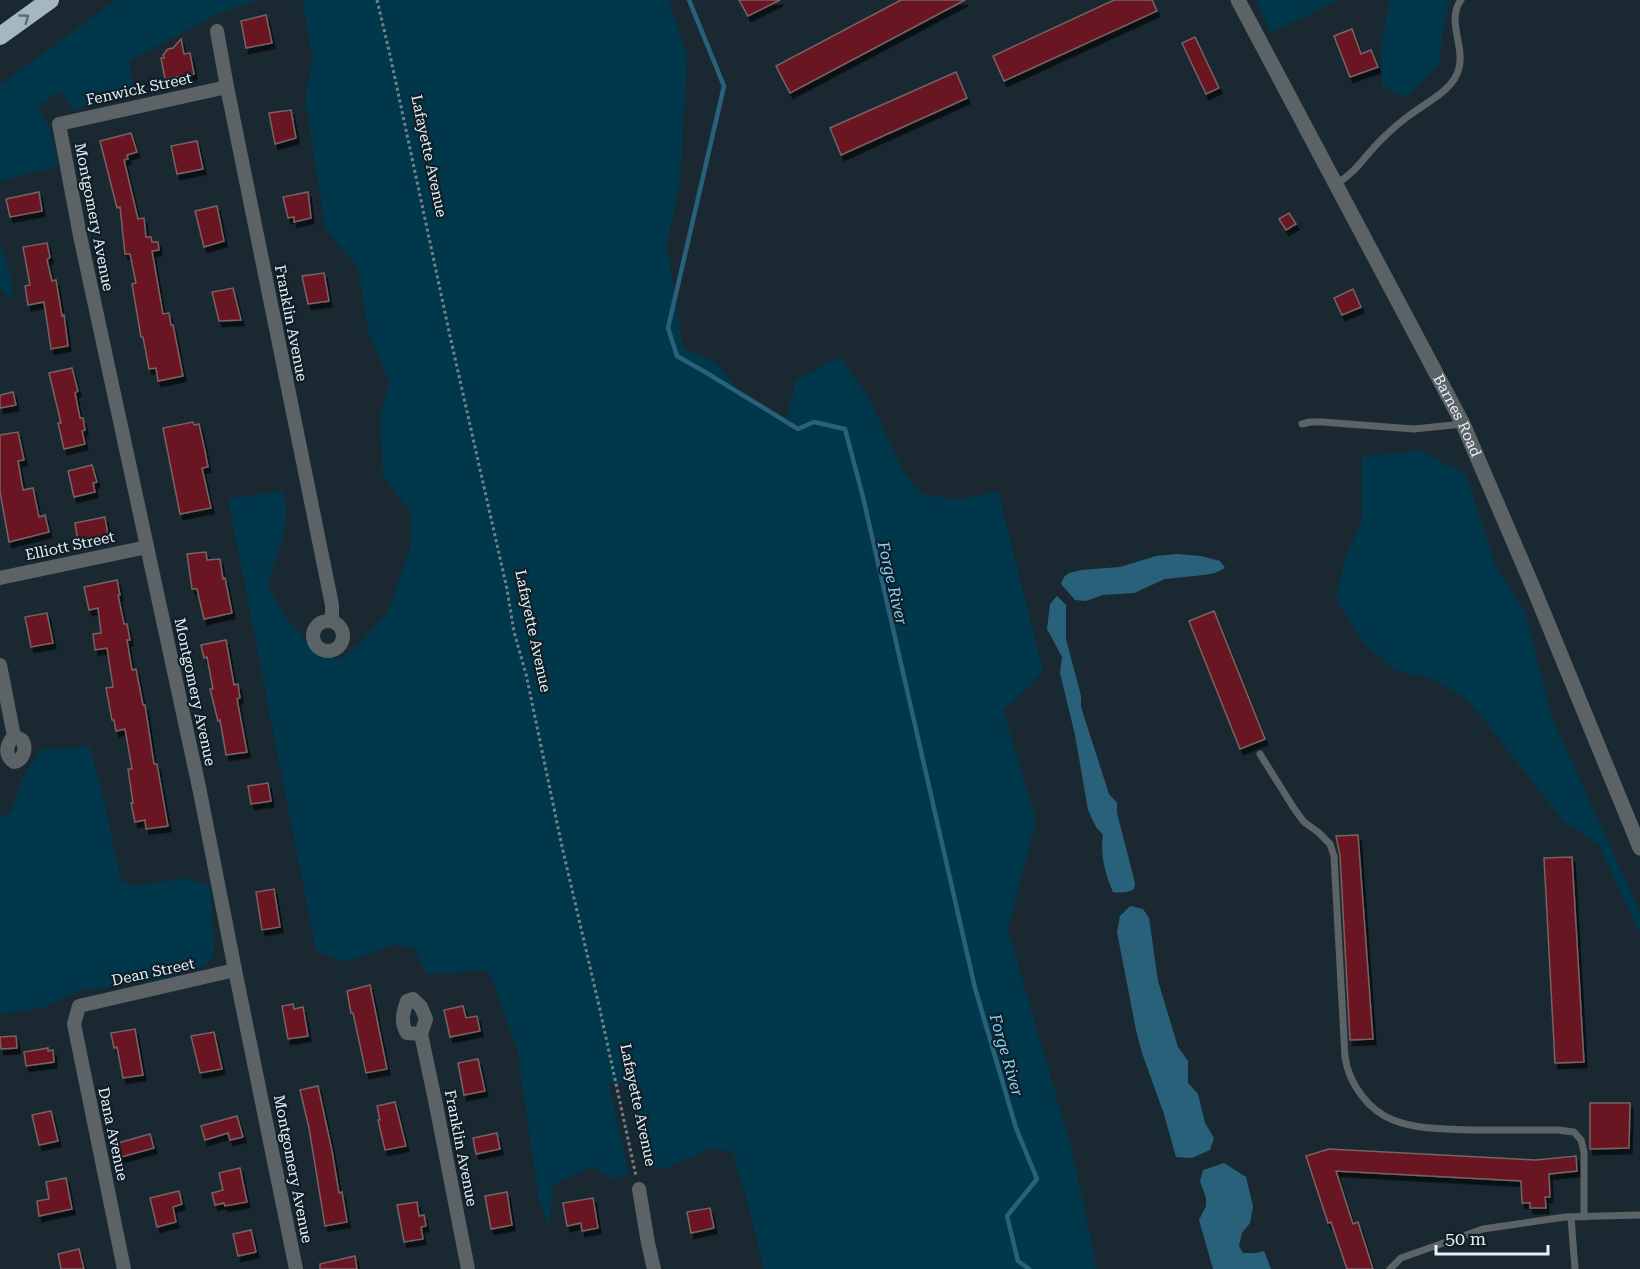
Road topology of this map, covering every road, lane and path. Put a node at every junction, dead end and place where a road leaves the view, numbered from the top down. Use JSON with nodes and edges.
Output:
{"nodes":[{"id":1,"x":50,"y":0,"type":"edge"},
{"id":2,"x":377,"y":0,"type":"edge"},
{"id":3,"x":1238,"y":0,"type":"edge"},
{"id":4,"x":1461,"y":0,"type":"edge"},
{"id":5,"x":217,"y":31,"type":"dead end"},
{"id":6,"x":0,"y":36,"type":"edge"},
{"id":7,"x":227,"y":87,"type":"junction"},
{"id":8,"x":59,"y":124,"type":"joint"},
{"id":9,"x":1336,"y":184,"type":"junction"},
{"id":10,"x":1302,"y":424,"type":"dead end"},
{"id":11,"x":1463,"y":424,"type":"junction"},
{"id":12,"x":147,"y":547,"type":"junction"},
{"id":13,"x":0,"y":578,"type":"edge"},
{"id":14,"x":332,"y":621,"type":"dead end"},
{"id":15,"x":0,"y":665,"type":"edge"},
{"id":16,"x":14,"y":736,"type":"dead end"},
{"id":17,"x":1260,"y":754,"type":"dead end"},
{"id":18,"x":1640,"y":848,"type":"edge"},
{"id":19,"x":235,"y":970,"type":"junction"},
{"id":20,"x":79,"y":1006,"type":"joint"},
{"id":21,"x":420,"y":1034,"type":"dead end"},
{"id":22,"x":639,"y":1189,"type":"joint"},
{"id":23,"x":1640,"y":1215,"type":"edge"},
{"id":24,"x":1571,"y":1217,"type":"junction"},
{"id":25,"x":1584,"y":1217,"type":"junction"},
{"id":26,"x":124,"y":1269,"type":"edge"},
{"id":27,"x":296,"y":1269,"type":"edge"},
{"id":28,"x":468,"y":1269,"type":"edge"},
{"id":29,"x":654,"y":1269,"type":"edge"},
{"id":30,"x":1390,"y":1269,"type":"edge"},
{"id":31,"x":1575,"y":1269,"type":"edge"}],
"edges":[{"from":6,"to":1,"type":"highway","one_way":true},
{"from":2,"to":22,"type":"path","name":"Lafayette Avenue"},
{"from":3,"to":9,"type":"street","name":"Barnes Road"},
{"from":4,"to":9,"type":"lane"},
{"from":5,"to":7,"type":"street","name":"Franklin Avenue"},
{"from":7,"to":8,"type":"street","name":"Fenwick Street"},
{"from":7,"to":14,"type":"street","name":"Franklin Avenue"},
{"from":8,"to":12,"type":"street","name":"Montgomery Avenue"},
{"from":9,"to":11,"type":"street","name":"Barnes Road"},
{"from":10,"to":11,"type":"lane"},
{"from":11,"to":18,"type":"street","name":"Barnes Road"},
{"from":12,"to":13,"type":"street","name":"Elliott Street"},
{"from":12,"to":19,"type":"street","name":"Montgomery Avenue"},
{"from":15,"to":16,"type":"street"},
{"from":17,"to":25,"type":"lane"},
{"from":19,"to":20,"type":"street","name":"Dean Street"},
{"from":19,"to":27,"type":"street","name":"Montgomery Avenue"},
{"from":20,"to":26,"type":"street","name":"Dana Avenue"},
{"from":21,"to":28,"type":"street","name":"Franklin Avenue"},
{"from":22,"to":29,"type":"street","name":"Lafayette Avenue"},
{"from":23,"to":25,"type":"lane"},
{"from":24,"to":25,"type":"lane"},
{"from":24,"to":30,"type":"lane"},
{"from":24,"to":31,"type":"lane"}]}
